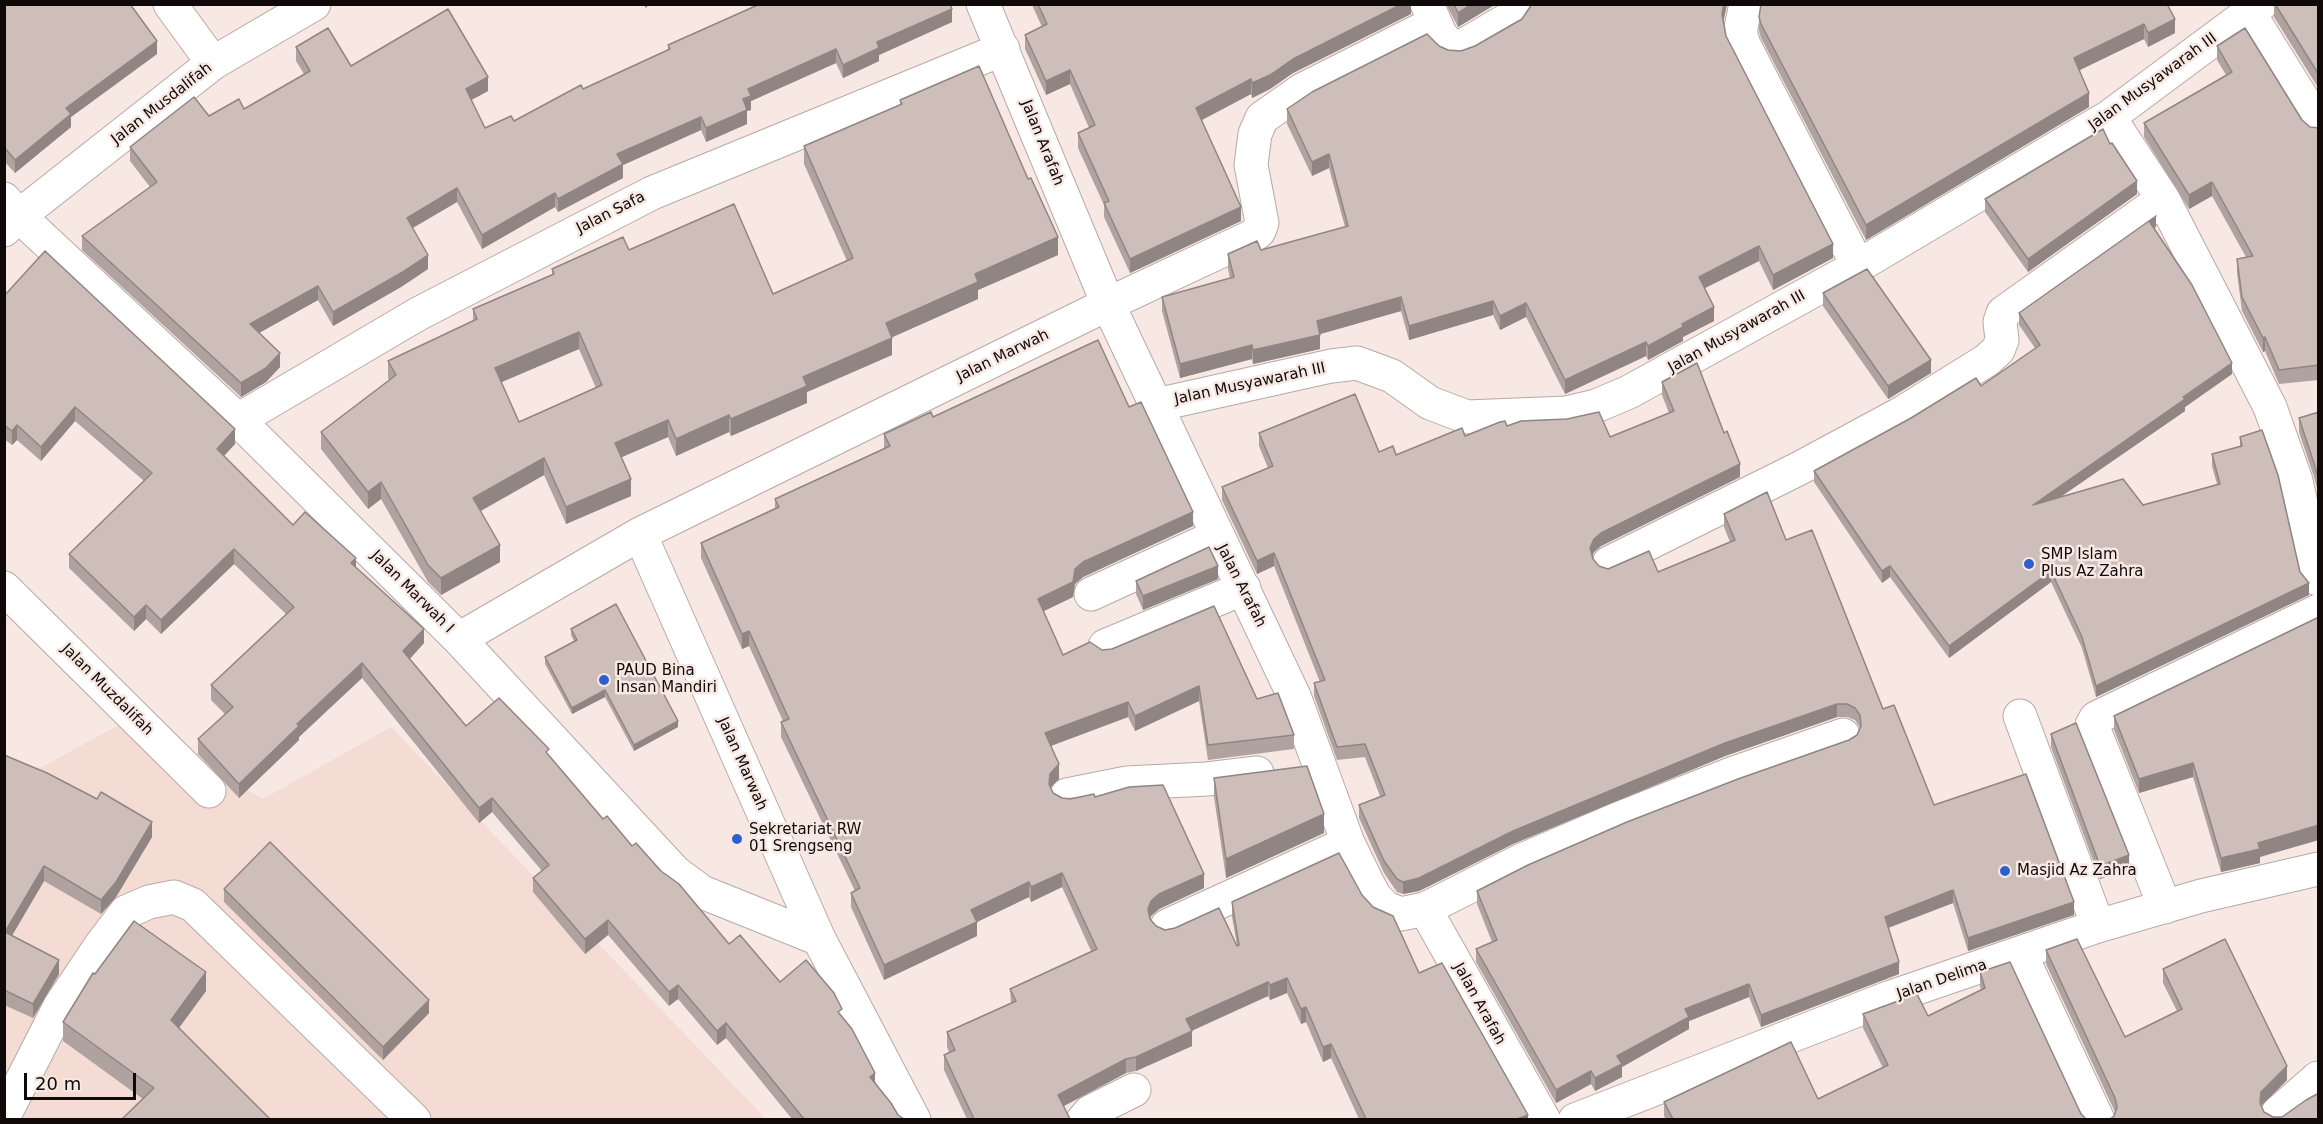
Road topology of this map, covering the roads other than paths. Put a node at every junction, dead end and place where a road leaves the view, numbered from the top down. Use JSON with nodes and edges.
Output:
{"nodes":[{"id":1,"x":170,"y":4,"type":"edge"},
{"id":2,"x":314,"y":4,"type":"edge"},
{"id":3,"x":983,"y":4,"type":"edge"},
{"id":4,"x":1515,"y":4,"type":"edge"},
{"id":5,"x":1746,"y":4,"type":"edge"},
{"id":6,"x":2245,"y":11,"type":"edge"},
{"id":7,"x":1436,"y":23,"type":"edge"},
{"id":8,"x":1003,"y":49,"type":"junction"},
{"id":9,"x":213,"y":63,"type":"junction"},
{"id":10,"x":2109,"y":117,"type":"junction"},
{"id":11,"x":2319,"y":124,"type":"edge"},
{"id":12,"x":2163,"y":199,"type":"junction"},
{"id":13,"x":9,"y":215,"type":"edge"},
{"id":14,"x":1858,"y":266,"type":"junction"},
{"id":15,"x":1108,"y":304,"type":"junction"},
{"id":16,"x":1156,"y":405,"type":"junction"},
{"id":17,"x":238,"y":420,"type":"junction"},
{"id":18,"x":640,"y":534,"type":"junction"},
{"id":19,"x":1216,"y":536,"type":"junction"},
{"id":20,"x":1609,"y":563,"type":"dead end"},
{"id":21,"x":2319,"y":579,"type":"edge"},
{"id":22,"x":4,"y":588,"type":"edge"},
{"id":23,"x":1244,"y":588,"type":"junction"},
{"id":24,"x":1091,"y":594,"type":"dead end"},
{"id":25,"x":2319,"y":611,"type":"edge"},
{"id":26,"x":459,"y":639,"type":"junction"},
{"id":27,"x":1105,"y":646,"type":"dead end"},
{"id":28,"x":2020,"y":716,"type":"dead end"},
{"id":29,"x":1843,"y":735,"type":"dead end"},
{"id":30,"x":1319,"y":765,"type":"junction"},
{"id":31,"x":209,"y":791,"type":"dead end"},
{"id":32,"x":1067,"y":795,"type":"dead end"},
{"id":33,"x":1348,"y":843,"type":"junction"},
{"id":34,"x":2319,"y":869,"type":"edge"},
{"id":35,"x":2165,"y":907,"type":"junction"},
{"id":36,"x":1425,"y":909,"type":"junction"},
{"id":37,"x":1167,"y":926,"type":"dead end"},
{"id":38,"x":2098,"y":926,"type":"junction"},
{"id":39,"x":819,"y":939,"type":"junction"},
{"id":40,"x":2019,"y":953,"type":"junction"},
{"id":41,"x":2319,"y":1078,"type":"edge"},
{"id":42,"x":1134,"y":1090,"type":"dead end"},
{"id":43,"x":2278,"y":1113,"type":"dead end"},
{"id":44,"x":4,"y":1116,"type":"edge"},
{"id":45,"x":1593,"y":1117,"type":"edge"},
{"id":46,"x":414,"y":1119,"type":"edge"},
{"id":47,"x":914,"y":1119,"type":"edge"},
{"id":48,"x":1083,"y":1119,"type":"edge"},
{"id":49,"x":1544,"y":1119,"type":"edge"},
{"id":50,"x":2098,"y":1119,"type":"edge"}],
"edges":[{"from":1,"to":9,"type":"street"},
{"from":2,"to":9,"type":"street","name":"Jalan Musdalifah"},
{"from":3,"to":8,"type":"street","name":"Jalan Arafah"},
{"from":4,"to":7,"type":"street"},
{"from":5,"to":14,"type":"street"},
{"from":6,"to":10,"type":"street","name":"Jalan Musyawarah III"},
{"from":6,"to":11,"type":"street"},
{"from":7,"to":15,"type":"street","name":"Jalan Marwah"},
{"from":8,"to":15,"type":"street","name":"Jalan Arafah"},
{"from":8,"to":17,"type":"street","name":"Jalan Safa"},
{"from":9,"to":13,"type":"street","name":"Jalan Musdalifah"},
{"from":10,"to":12,"type":"street"},
{"from":10,"to":14,"type":"street","name":"Jalan Musyawarah III"},
{"from":12,"to":20,"type":"street"},
{"from":12,"to":21,"type":"street"},
{"from":13,"to":17,"type":"street","name":"Jalan Marwah I"},
{"from":14,"to":16,"type":"street","name":"Jalan Musyawarah III"},
{"from":15,"to":16,"type":"street","name":"Jalan Arafah"},
{"from":15,"to":18,"type":"street","name":"Jalan Marwah"},
{"from":16,"to":19,"type":"street","name":"Jalan Arafah"},
{"from":17,"to":26,"type":"street","name":"Jalan Marwah I"},
{"from":18,"to":26,"type":"street","name":"Jalan Marwah"},
{"from":18,"to":39,"type":"street","name":"Jalan Marwah"},
{"from":19,"to":23,"type":"street","name":"Jalan Arafah"},
{"from":19,"to":24,"type":"street"},
{"from":22,"to":31,"type":"street","name":"Jalan Muzdalifah"},
{"from":23,"to":27,"type":"street"},
{"from":23,"to":30,"type":"street","name":"Jalan Arafah"},
{"from":25,"to":35,"type":"street"},
{"from":26,"to":39,"type":"street","name":"Jalan Marwah I"},
{"from":28,"to":38,"type":"street"},
{"from":29,"to":36,"type":"street"},
{"from":30,"to":32,"type":"street"},
{"from":30,"to":33,"type":"street","name":"Jalan Arafah"},
{"from":33,"to":36,"type":"street","name":"Jalan Arafah"},
{"from":33,"to":37,"type":"street"},
{"from":34,"to":35,"type":"street","name":"Jalan Delima"},
{"from":35,"to":38,"type":"street","name":"Jalan Delima"},
{"from":36,"to":49,"type":"street","name":"Jalan Arafah"},
{"from":38,"to":40,"type":"street","name":"Jalan Delima"},
{"from":39,"to":47,"type":"street","name":"Jalan Marwah"},
{"from":40,"to":45,"type":"street","name":"Jalan Delima"},
{"from":40,"to":50,"type":"street"},
{"from":41,"to":43,"type":"street"},
{"from":42,"to":48,"type":"street"},
{"from":44,"to":46,"type":"street"}]}
